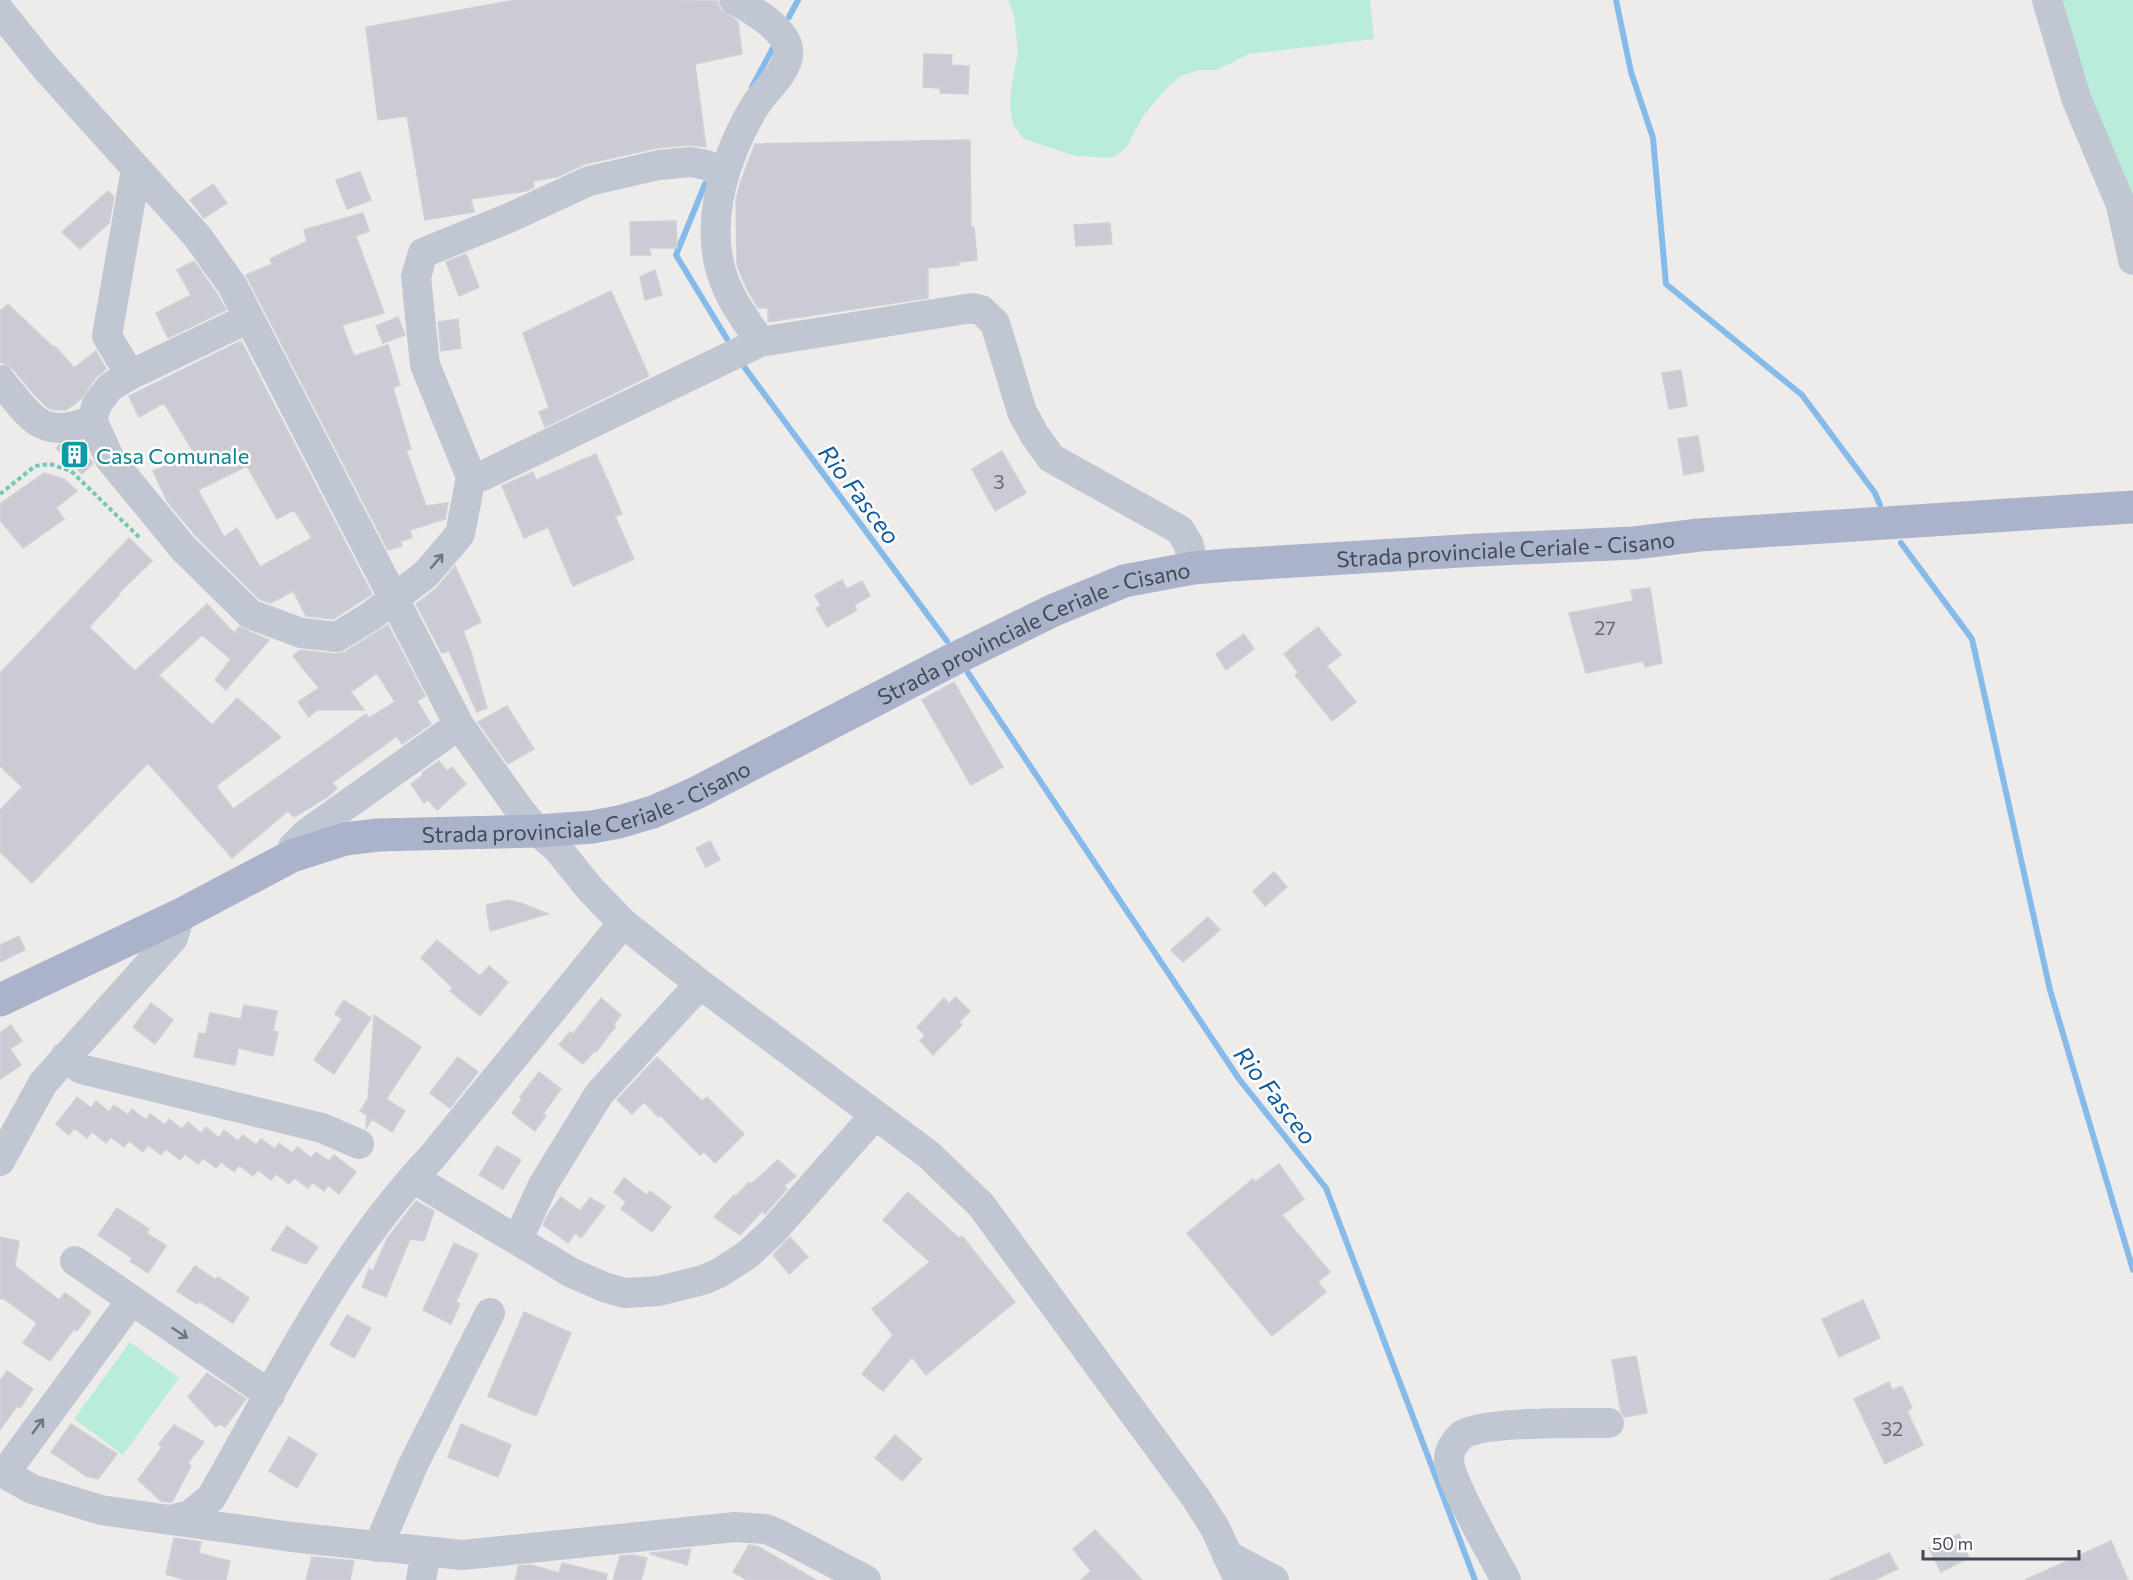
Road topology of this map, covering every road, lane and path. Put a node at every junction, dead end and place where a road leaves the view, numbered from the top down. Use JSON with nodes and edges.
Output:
{"nodes":[{"id":1,"x":734,"y":0,"type":"edge"},
{"id":2,"x":2047,"y":0,"type":"edge"},
{"id":3,"x":0,"y":11,"type":"edge"},
{"id":4,"x":136,"y":169,"type":"junction"},
{"id":5,"x":724,"y":174,"type":"junction"},
{"id":6,"x":2133,"y":260,"type":"edge"},
{"id":7,"x":249,"y":318,"type":"junction"},
{"id":8,"x":760,"y":342,"type":"junction"},
{"id":9,"x":130,"y":375,"type":"junction"},
{"id":10,"x":0,"y":380,"type":"edge"},
{"id":11,"x":93,"y":420,"type":"junction"},
{"id":12,"x":471,"y":477,"type":"junction"},
{"id":13,"x":0,"y":494,"type":"edge"},
{"id":14,"x":2131,"y":503,"type":"edge"},
{"id":15,"x":147,"y":545,"type":"dead end"},
{"id":16,"x":1193,"y":568,"type":"junction"},
{"id":17,"x":393,"y":600,"type":"junction"},
{"id":18,"x":459,"y":725,"type":"junction"},
{"id":19,"x":537,"y":831,"type":"junction"},
{"id":20,"x":292,"y":856,"type":"junction"},
{"id":21,"x":180,"y":915,"type":"junction"},
{"id":22,"x":623,"y":923,"type":"junction"},
{"id":23,"x":700,"y":984,"type":"junction"},
{"id":24,"x":0,"y":1000,"type":"edge"},
{"id":25,"x":65,"y":1057,"type":"junction"},
{"id":26,"x":875,"y":1114,"type":"junction"},
{"id":27,"x":359,"y":1144,"type":"dead end"},
{"id":28,"x":0,"y":1161,"type":"edge"},
{"id":29,"x":412,"y":1178,"type":"junction"},
{"id":30,"x":518,"y":1239,"type":"junction"},
{"id":31,"x":75,"y":1261,"type":"dead end"},
{"id":32,"x":131,"y":1301,"type":"junction"},
{"id":33,"x":490,"y":1313,"type":"dead end"},
{"id":34,"x":270,"y":1395,"type":"junction"},
{"id":35,"x":1609,"y":1423,"type":"dead end"},
{"id":36,"x":2,"y":1472,"type":"edge"},
{"id":37,"x":170,"y":1520,"type":"junction"},
{"id":38,"x":378,"y":1547,"type":"junction"},
{"id":39,"x":424,"y":1566,"type":"edge"},
{"id":40,"x":1233,"y":1568,"type":"edge"},
{"id":41,"x":866,"y":1580,"type":"edge"},
{"id":42,"x":1274,"y":1580,"type":"edge"},
{"id":43,"x":1506,"y":1580,"type":"edge"}],
"edges":[{"from":1,"to":5,"type":"street"},
{"from":2,"to":6,"type":"street"},
{"from":3,"to":4,"type":"street"},
{"from":4,"to":7,"type":"street"},
{"from":4,"to":9,"type":"street"},
{"from":5,"to":8,"type":"street"},
{"from":5,"to":12,"type":"street"},
{"from":7,"to":9,"type":"street"},
{"from":7,"to":17,"type":"street"},
{"from":8,"to":12,"type":"street"},
{"from":8,"to":16,"type":"street"},
{"from":9,"to":11,"type":"street"},
{"from":10,"to":11,"type":"street"},
{"from":11,"to":17,"type":"street"},
{"from":17,"to":12,"type":"street","one_way":true},
{"from":13,"to":15,"type":"path"},
{"from":14,"to":16,"type":"main road","name":"Strada provinciale Ceriale - Cisano"},
{"from":16,"to":19,"type":"main road","name":"Strada provinciale Ceriale - Cisano"},
{"from":17,"to":18,"type":"street"},
{"from":18,"to":19,"type":"street"},
{"from":18,"to":20,"type":"street"},
{"from":19,"to":20,"type":"main road","name":"Strada provinciale Ceriale - Cisano"},
{"from":19,"to":22,"type":"street"},
{"from":20,"to":21,"type":"main road","name":"Strada provinciale Ceriale - Cisano"},
{"from":21,"to":24,"type":"main road","name":"Strada provinciale Ceriale - Cisano"},
{"from":21,"to":25,"type":"street"},
{"from":22,"to":23,"type":"street"},
{"from":22,"to":29,"type":"street"},
{"from":23,"to":26,"type":"street"},
{"from":23,"to":30,"type":"street"},
{"from":25,"to":27,"type":"street"},
{"from":25,"to":28,"type":"street"},
{"from":26,"to":30,"type":"street"},
{"from":26,"to":40,"type":"street"},
{"from":29,"to":30,"type":"street"},
{"from":29,"to":34,"type":"street"},
{"from":31,"to":32,"type":"street"},
{"from":32,"to":34,"type":"street","one_way":true},
{"from":36,"to":32,"type":"street","one_way":true},
{"from":33,"to":38,"type":"street"},
{"from":34,"to":37,"type":"street"},
{"from":35,"to":43,"type":"street"},
{"from":36,"to":37,"type":"street"},
{"from":37,"to":38,"type":"street"},
{"from":38,"to":39,"type":"street"},
{"from":39,"to":41,"type":"street"},
{"from":40,"to":42,"type":"street"}]}
